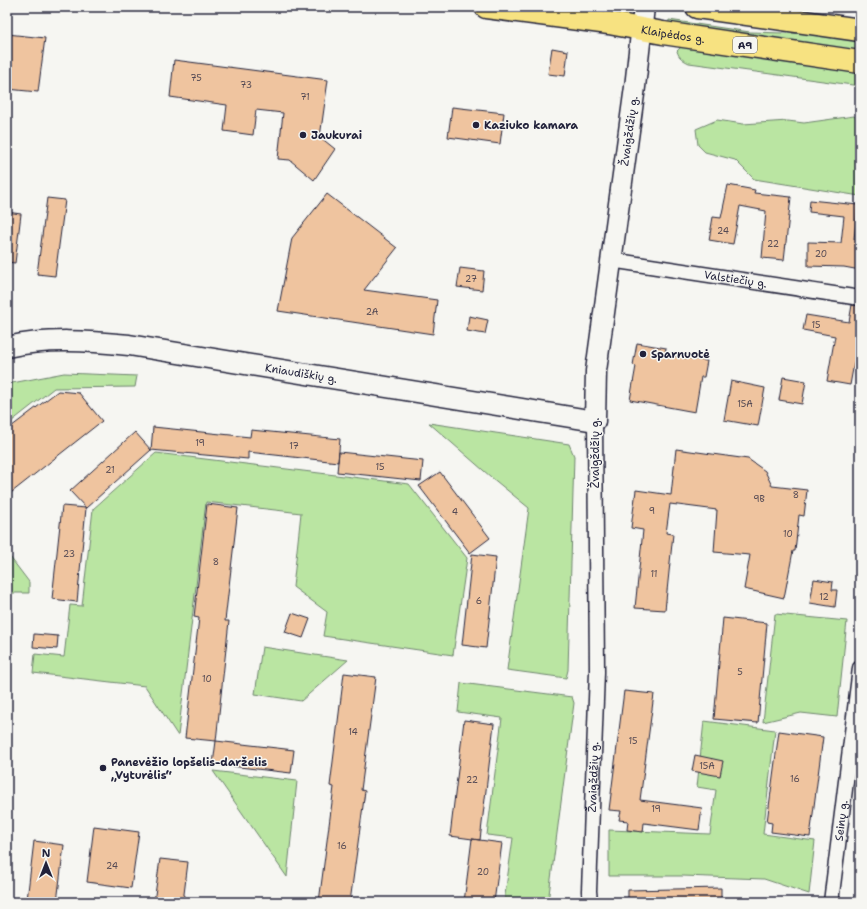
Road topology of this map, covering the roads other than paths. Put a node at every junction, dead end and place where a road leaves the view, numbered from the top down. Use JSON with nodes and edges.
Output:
{"nodes":[{"id":1,"x":486,"y":7,"type":"edge"},
{"id":2,"x":644,"y":7,"type":"edge"},
{"id":3,"x":697,"y":7,"type":"edge"},
{"id":4,"x":641,"y":29,"type":"junction"},
{"id":5,"x":860,"y":30,"type":"edge"},
{"id":6,"x":857,"y":62,"type":"edge"},
{"id":7,"x":611,"y":260,"type":"junction"},
{"id":8,"x":860,"y":298,"type":"edge"},
{"id":9,"x":7,"y":347,"type":"edge"},
{"id":10,"x":595,"y":421,"type":"junction"},
{"id":11,"x":860,"y":668,"type":"edge"},
{"id":12,"x":590,"y":902,"type":"edge"},
{"id":13,"x":831,"y":902,"type":"edge"}],
"edges":[{"from":1,"to":4,"type":"highway","name":"Klaipėdos g.","number":"A9"},
{"from":2,"to":4,"type":"main road","name":"Žvaigždžių g."},
{"from":3,"to":5,"type":"highway"},
{"from":4,"to":6,"type":"highway","name":"Klaipėdos g.","number":"A9"},
{"from":4,"to":7,"type":"main road","name":"Žvaigždžių g."},
{"from":7,"to":8,"type":"street","name":"Valstiečių g."},
{"from":7,"to":10,"type":"main road","name":"Žvaigždžių g."},
{"from":9,"to":10,"type":"main road","name":"Kniaudiškių g."},
{"from":10,"to":12,"type":"street","name":"Žvaigždžių g."},
{"from":11,"to":13,"type":"street","name":"Seinų g."}]}
